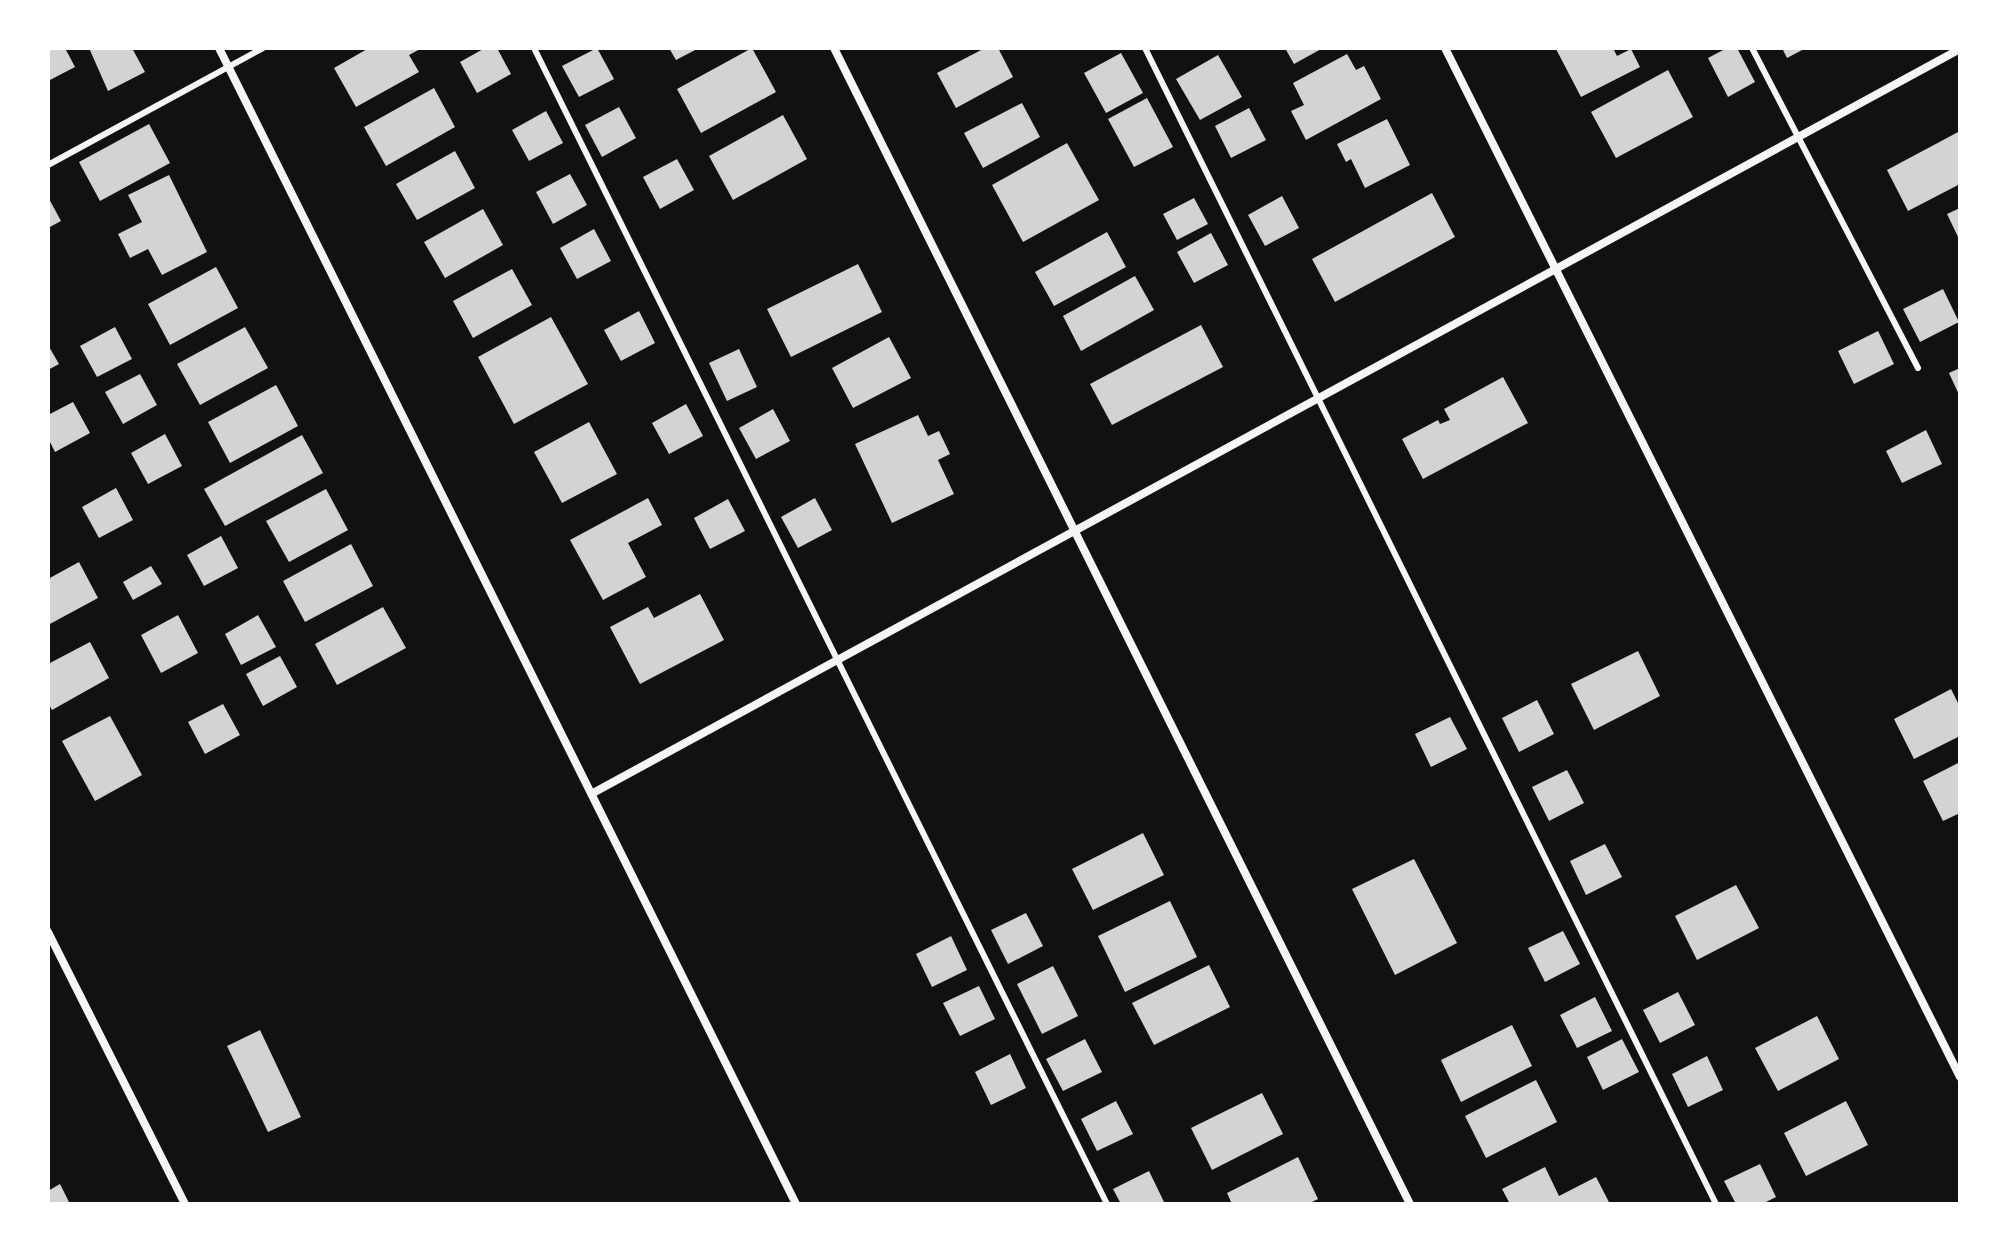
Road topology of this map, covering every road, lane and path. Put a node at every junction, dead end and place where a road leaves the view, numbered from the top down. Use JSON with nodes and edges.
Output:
{"nodes":[{"id":1,"x":219,"y":48,"type":"edge"},
{"id":2,"x":263,"y":48,"type":"edge"},
{"id":3,"x":534,"y":48,"type":"edge"},
{"id":4,"x":834,"y":48,"type":"edge"},
{"id":5,"x":1145,"y":48,"type":"edge"},
{"id":6,"x":1445,"y":48,"type":"edge"},
{"id":7,"x":1752,"y":48,"type":"edge"},
{"id":8,"x":1960,"y":49,"type":"edge"},
{"id":9,"x":228,"y":67,"type":"junction"},
{"id":10,"x":1798,"y":138,"type":"junction"},
{"id":11,"x":48,"y":165,"type":"edge"},
{"id":12,"x":1555,"y":271,"type":"junction"},
{"id":13,"x":1918,"y":368,"type":"dead end"},
{"id":14,"x":1319,"y":400,"type":"junction"},
{"id":15,"x":1076,"y":532,"type":"junction"},
{"id":16,"x":838,"y":661,"type":"junction"},
{"id":17,"x":593,"y":793,"type":"junction"},
{"id":18,"x":48,"y":932,"type":"edge"},
{"id":19,"x":1960,"y":1077,"type":"edge"},
{"id":20,"x":185,"y":1204,"type":"edge"},
{"id":21,"x":796,"y":1204,"type":"edge"},
{"id":22,"x":1107,"y":1204,"type":"edge"},
{"id":23,"x":1410,"y":1204,"type":"edge"},
{"id":24,"x":1716,"y":1204,"type":"edge"}],
"edges":[{"from":1,"to":9,"type":"street"},
{"from":2,"to":9,"type":"lane"},
{"from":3,"to":16,"type":"lane"},
{"from":4,"to":15,"type":"street"},
{"from":5,"to":14,"type":"lane"},
{"from":6,"to":12,"type":"street"},
{"from":7,"to":10,"type":"lane"},
{"from":8,"to":10,"type":"street"},
{"from":9,"to":11,"type":"lane"},
{"from":9,"to":17,"type":"street"},
{"from":10,"to":12,"type":"street"},
{"from":10,"to":13,"type":"lane"},
{"from":12,"to":14,"type":"street"},
{"from":12,"to":19,"type":"street"},
{"from":14,"to":15,"type":"street"},
{"from":14,"to":24,"type":"lane"},
{"from":15,"to":16,"type":"street"},
{"from":15,"to":23,"type":"street"},
{"from":16,"to":17,"type":"street"},
{"from":16,"to":22,"type":"lane"},
{"from":17,"to":21,"type":"street"},
{"from":18,"to":20,"type":"street"}]}
